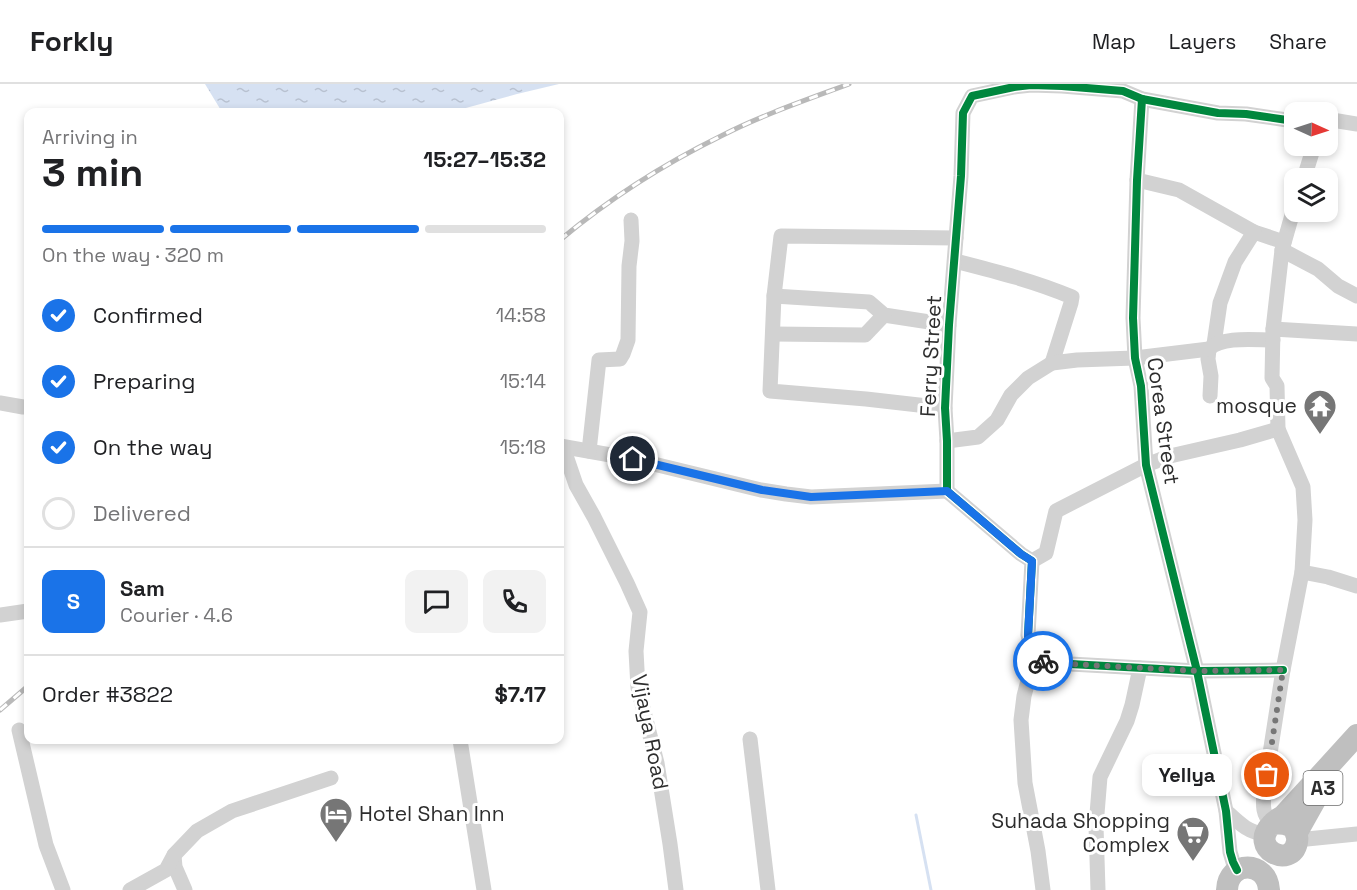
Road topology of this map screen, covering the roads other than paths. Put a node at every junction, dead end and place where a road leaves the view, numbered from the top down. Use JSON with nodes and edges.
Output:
{"nodes":[{"id":1,"x":1142,"y":99,"type":"junction"},
{"id":2,"x":1284,"y":120,"type":"edge"},
{"id":3,"x":1338,"y":121,"type":"edge"},
{"id":4,"x":1357,"y":124,"type":"edge"},
{"id":5,"x":1137,"y":180,"type":"junction"},
{"id":6,"x":631,"y":220,"type":"dead end"},
{"id":7,"x":1290,"y":222,"type":"edge"},
{"id":8,"x":1254,"y":232,"type":"junction"},
{"id":9,"x":956,"y":238,"type":"junction"},
{"id":10,"x":1283,"y":246,"type":"junction"},
{"id":11,"x":955,"y":261,"type":"junction"},
{"id":12,"x":774,"y":296,"type":"junction"},
{"id":13,"x":1357,"y":296,"type":"edge"},
{"id":14,"x":884,"y":315,"type":"junction"},
{"id":15,"x":949,"y":325,"type":"junction"},
{"id":16,"x":773,"y":334,"type":"junction"},
{"id":17,"x":1273,"y":334,"type":"junction"},
{"id":18,"x":1357,"y":334,"type":"edge"},
{"id":19,"x":1212,"y":347,"type":"junction"},
{"id":20,"x":1136,"y":358,"type":"junction"},
{"id":21,"x":1052,"y":363,"type":"junction"},
{"id":22,"x":1210,"y":396,"type":"dead end"},
{"id":23,"x":0,"y":403,"type":"edge"},
{"id":24,"x":24,"y":407,"type":"edge"},
{"id":25,"x":945,"y":408,"type":"junction"},
{"id":26,"x":1278,"y":429,"type":"junction"},
{"id":27,"x":947,"y":441,"type":"junction"},
{"id":28,"x":564,"y":447,"type":"edge"},
{"id":29,"x":589,"y":451,"type":"junction"},
{"id":30,"x":564,"y":454,"type":"edge"},
{"id":31,"x":1146,"y":465,"type":"junction"},
{"id":32,"x":947,"y":491,"type":"junction"},
{"id":33,"x":1032,"y":561,"type":"junction"},
{"id":34,"x":1302,"y":572,"type":"junction"},
{"id":35,"x":1357,"y":586,"type":"edge"},
{"id":36,"x":24,"y":612,"type":"edge"},
{"id":37,"x":0,"y":615,"type":"edge"},
{"id":38,"x":1030,"y":646,"type":"junction"},
{"id":39,"x":1140,"y":668,"type":"junction"},
{"id":40,"x":1283,"y":670,"type":"junction"},
{"id":41,"x":1197,"y":671,"type":"junction"},
{"id":42,"x":19,"y":730,"type":"dead end"},
{"id":43,"x":1357,"y":735,"type":"edge"},
{"id":44,"x":750,"y":739,"type":"dead end"},
{"id":45,"x":461,"y":744,"type":"edge"},
{"id":46,"x":1357,"y":747,"type":"edge"},
{"id":47,"x":331,"y":778,"type":"dead end"},
{"id":48,"x":1226,"y":812,"type":"junction"},
{"id":49,"x":1269,"y":829,"type":"junction"},
{"id":50,"x":1357,"y":834,"type":"edge"},
{"id":51,"x":1294,"y":843,"type":"junction"},
{"id":52,"x":174,"y":855,"type":"junction"},
{"id":53,"x":1229,"y":884,"type":"edge"},
{"id":54,"x":1268,"y":887,"type":"edge"},
{"id":55,"x":63,"y":890,"type":"edge"},
{"id":56,"x":130,"y":890,"type":"edge"},
{"id":57,"x":185,"y":890,"type":"edge"},
{"id":58,"x":484,"y":890,"type":"edge"},
{"id":59,"x":676,"y":890,"type":"edge"},
{"id":60,"x":768,"y":890,"type":"edge"},
{"id":61,"x":1043,"y":890,"type":"edge"},
{"id":62,"x":1098,"y":890,"type":"edge"}],
"edges":[{"from":1,"to":2,"type":"street","name":"Ferry Street"},
{"from":1,"to":5,"type":"street","name":"Corea Street"},
{"from":1,"to":9,"type":"street","name":"Ferry Street"},
{"from":3,"to":4,"type":"street"},
{"from":5,"to":8,"type":"street"},
{"from":5,"to":20,"type":"street","name":"Corea Street"},
{"from":6,"to":29,"type":"street"},
{"from":7,"to":10,"type":"street"},
{"from":8,"to":10,"type":"street"},
{"from":8,"to":19,"type":"street"},
{"from":9,"to":11,"type":"street","name":"Ferry Street"},
{"from":9,"to":12,"type":"street"},
{"from":10,"to":13,"type":"street"},
{"from":10,"to":17,"type":"street"},
{"from":11,"to":15,"type":"street","name":"Ferry Street"},
{"from":11,"to":21,"type":"street"},
{"from":12,"to":14,"type":"street"},
{"from":12,"to":16,"type":"street"},
{"from":14,"to":15,"type":"street"},
{"from":14,"to":16,"type":"street"},
{"from":15,"to":25,"type":"street","name":"Ferry Street"},
{"from":16,"to":25,"type":"street"},
{"from":17,"to":18,"type":"street"},
{"from":17,"to":19,"type":"street"},
{"from":17,"to":26,"type":"street"},
{"from":19,"to":20,"type":"street"},
{"from":19,"to":22,"type":"street"},
{"from":20,"to":21,"type":"street"},
{"from":20,"to":31,"type":"street","name":"Corea Street"},
{"from":21,"to":27,"type":"street"},
{"from":23,"to":24,"type":"street"},
{"from":25,"to":27,"type":"street","name":"Ferry Street"},
{"from":26,"to":31,"type":"street"},
{"from":26,"to":34,"type":"street"},
{"from":27,"to":32,"type":"street","name":"Ferry Street"},
{"from":28,"to":29,"type":"street"},
{"from":29,"to":32,"type":"street"},
{"from":30,"to":59,"type":"street","name":"Vijaya Road"},
{"from":31,"to":33,"type":"street"},
{"from":31,"to":41,"type":"street","name":"Corea Street"},
{"from":32,"to":33,"type":"street"},
{"from":33,"to":38,"type":"street"},
{"from":34,"to":35,"type":"street"},
{"from":34,"to":40,"type":"street"},
{"from":36,"to":37,"type":"street"},
{"from":38,"to":39,"type":"street"},
{"from":38,"to":61,"type":"street"},
{"from":39,"to":41,"type":"street"},
{"from":39,"to":62,"type":"street"},
{"from":40,"to":41,"type":"street"},
{"from":40,"to":49,"type":"street"},
{"from":41,"to":48,"type":"street","name":"Corea Street"},
{"from":42,"to":55,"type":"street"},
{"from":43,"to":49,"type":"highway","number":"A3"},
{"from":44,"to":60,"type":"street"},
{"from":45,"to":58,"type":"street"},
{"from":46,"to":51,"type":"highway","number":"A3"},
{"from":47,"to":52,"type":"street"},
{"from":48,"to":49,"type":"street"},
{"from":48,"to":53,"type":"street","name":"Corea Street"},
{"from":49,"to":51,"type":"highway"},
{"from":50,"to":51,"type":"street"},
{"from":51,"to":54,"type":"highway","number":"A3"},
{"from":52,"to":56,"type":"street"},
{"from":52,"to":57,"type":"street"},
{"from":53,"to":54,"type":"highway"}]}
